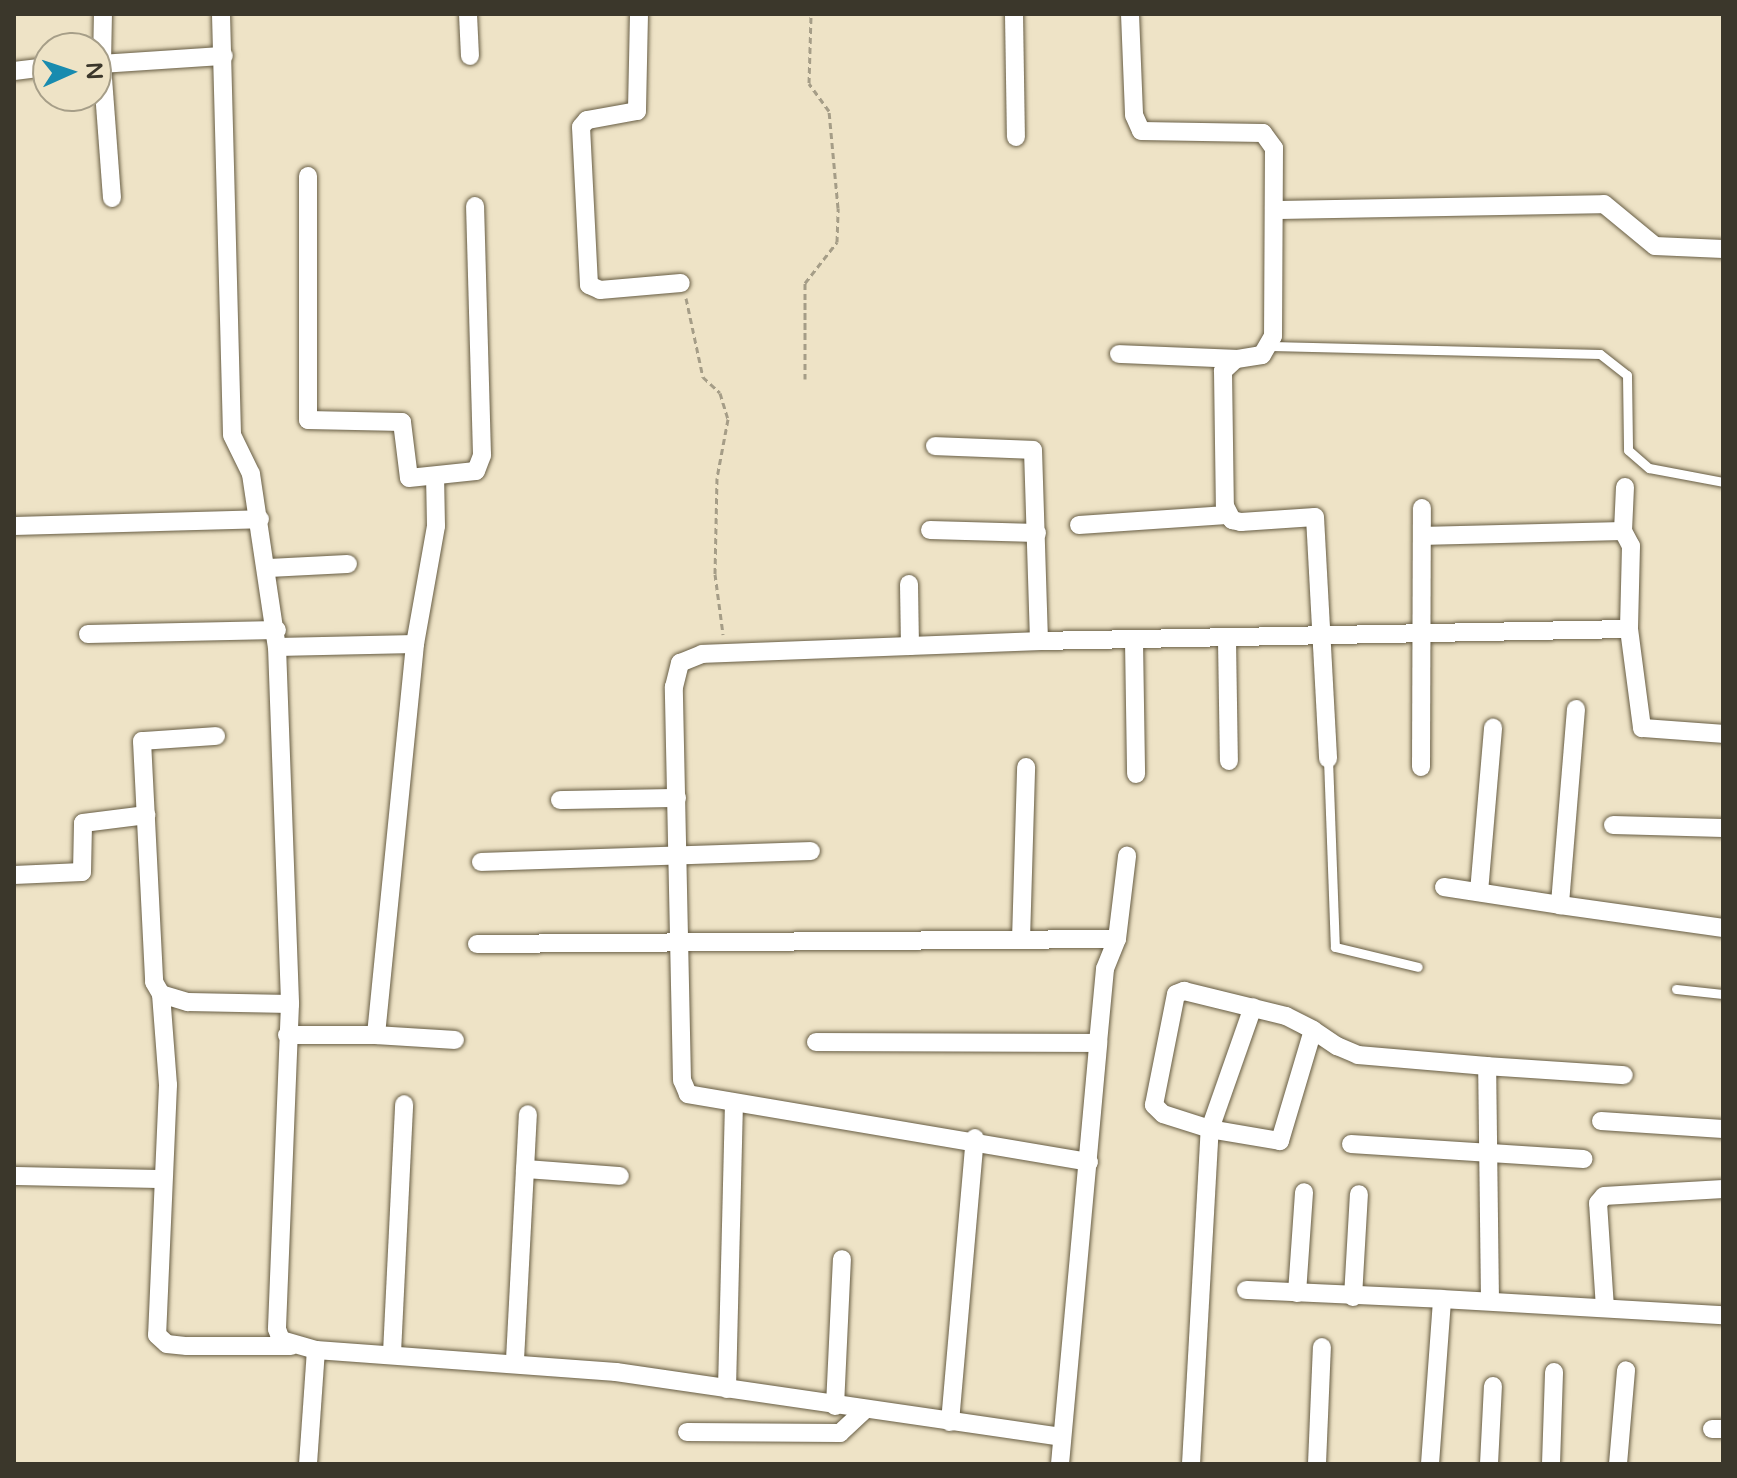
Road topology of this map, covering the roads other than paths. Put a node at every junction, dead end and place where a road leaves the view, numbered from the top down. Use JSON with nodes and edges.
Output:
{"nodes":[{"id":1,"x":221,"y":14,"type":"edge"},
{"id":2,"x":468,"y":14,"type":"edge"},
{"id":3,"x":639,"y":14,"type":"edge"},
{"id":4,"x":1014,"y":14,"type":"edge"},
{"id":5,"x":1130,"y":14,"type":"edge"},
{"id":6,"x":224,"y":56,"type":"junction"},
{"id":7,"x":470,"y":56,"type":"dead end"},
{"id":8,"x":112,"y":63,"type":"edge"},
{"id":9,"x":104,"y":112,"type":"edge"},
{"id":10,"x":1016,"y":137,"type":"dead end"},
{"id":11,"x":308,"y":176,"type":"dead end"},
{"id":12,"x":112,"y":198,"type":"dead end"},
{"id":13,"x":475,"y":206,"type":"dead end"},
{"id":14,"x":1274,"y":210,"type":"junction"},
{"id":15,"x":1723,"y":249,"type":"edge"},
{"id":16,"x":681,"y":283,"type":"road end"},
{"id":17,"x":1271,"y":346,"type":"junction"},
{"id":18,"x":1119,"y":354,"type":"dead end"},
{"id":19,"x":1236,"y":359,"type":"junction"},
{"id":20,"x":935,"y":446,"type":"dead end"},
{"id":21,"x":435,"y":476,"type":"junction"},
{"id":22,"x":1723,"y":482,"type":"edge"},
{"id":23,"x":1625,"y":487,"type":"dead end"},
{"id":24,"x":1422,"y":508,"type":"dead end"},
{"id":25,"x":1227,"y":515,"type":"junction"},
{"id":26,"x":260,"y":519,"type":"junction"},
{"id":27,"x":1079,"y":525,"type":"dead end"},
{"id":28,"x":14,"y":526,"type":"edge"},
{"id":29,"x":930,"y":530,"type":"dead end"},
{"id":30,"x":1623,"y":531,"type":"junction"},
{"id":31,"x":1037,"y":533,"type":"junction"},
{"id":32,"x":1423,"y":536,"type":"junction"},
{"id":33,"x":348,"y":564,"type":"dead end"},
{"id":34,"x":268,"y":568,"type":"junction"},
{"id":35,"x":909,"y":584,"type":"dead end"},
{"id":36,"x":1629,"y":629,"type":"junction"},
{"id":37,"x":88,"y":634,"type":"dead end"},
{"id":38,"x":1424,"y":635,"type":"junction"},
{"id":39,"x":277,"y":638,"type":"junction"},
{"id":40,"x":1323,"y":638,"type":"junction"},
{"id":41,"x":1227,"y":640,"type":"junction"},
{"id":42,"x":1039,"y":641,"type":"junction"},
{"id":43,"x":1134,"y":641,"type":"junction"},
{"id":44,"x":415,"y":644,"type":"junction"},
{"id":45,"x":910,"y":646,"type":"junction"},
{"id":46,"x":1576,"y":709,"type":"dead end"},
{"id":47,"x":1493,"y":728,"type":"dead end"},
{"id":48,"x":1723,"y":734,"type":"edge"},
{"id":49,"x":216,"y":736,"type":"dead end"},
{"id":50,"x":1328,"y":759,"type":"joint"},
{"id":51,"x":1229,"y":761,"type":"dead end"},
{"id":52,"x":1026,"y":767,"type":"dead end"},
{"id":53,"x":1421,"y":767,"type":"dead end"},
{"id":54,"x":1136,"y":774,"type":"dead end"},
{"id":55,"x":677,"y":798,"type":"junction"},
{"id":56,"x":560,"y":800,"type":"dead end"},
{"id":57,"x":146,"y":815,"type":"junction"},
{"id":58,"x":1613,"y":825,"type":"dead end"},
{"id":59,"x":1723,"y":828,"type":"edge"},
{"id":60,"x":811,"y":851,"type":"dead end"},
{"id":61,"x":1127,"y":856,"type":"dead end"},
{"id":62,"x":679,"y":858,"type":"junction"},
{"id":63,"x":481,"y":862,"type":"dead end"},
{"id":64,"x":14,"y":875,"type":"edge"},
{"id":65,"x":1444,"y":887,"type":"dead end"},
{"id":66,"x":1479,"y":892,"type":"junction"},
{"id":67,"x":1560,"y":905,"type":"junction"},
{"id":68,"x":1723,"y":928,"type":"edge"},
{"id":69,"x":1117,"y":939,"type":"junction"},
{"id":70,"x":1021,"y":940,"type":"junction"},
{"id":71,"x":477,"y":944,"type":"dead end"},
{"id":72,"x":682,"y":946,"type":"junction"},
{"id":73,"x":1418,"y":967,"type":"dead end"},
{"id":74,"x":1676,"y":989,"type":"dead end"},
{"id":75,"x":161,"y":994,"type":"junction"},
{"id":76,"x":1723,"y":994,"type":"edge"},
{"id":77,"x":290,"y":1004,"type":"junction"},
{"id":78,"x":1253,"y":1007,"type":"junction"},
{"id":79,"x":1313,"y":1030,"type":"junction"},
{"id":80,"x":287,"y":1035,"type":"junction"},
{"id":81,"x":376,"y":1035,"type":"junction"},
{"id":82,"x":455,"y":1040,"type":"dead end"},
{"id":83,"x":816,"y":1042,"type":"dead end"},
{"id":84,"x":1098,"y":1043,"type":"junction"},
{"id":85,"x":1487,"y":1066,"type":"junction"},
{"id":86,"x":1624,"y":1075,"type":"dead end"},
{"id":87,"x":404,"y":1104,"type":"dead end"},
{"id":88,"x":734,"y":1105,"type":"junction"},
{"id":89,"x":528,"y":1114,"type":"dead end"},
{"id":90,"x":1601,"y":1121,"type":"dead end"},
{"id":91,"x":1210,"y":1129,"type":"junction"},
{"id":92,"x":1723,"y":1129,"type":"edge"},
{"id":93,"x":975,"y":1138,"type":"junction"},
{"id":94,"x":1351,"y":1144,"type":"dead end"},
{"id":95,"x":1490,"y":1157,"type":"junction"},
{"id":96,"x":1584,"y":1159,"type":"dead end"},
{"id":97,"x":1089,"y":1162,"type":"junction"},
{"id":98,"x":525,"y":1169,"type":"junction"},
{"id":99,"x":14,"y":1176,"type":"edge"},
{"id":100,"x":620,"y":1176,"type":"dead end"},
{"id":101,"x":161,"y":1179,"type":"junction"},
{"id":102,"x":1723,"y":1189,"type":"edge"},
{"id":103,"x":1304,"y":1192,"type":"dead end"},
{"id":104,"x":1359,"y":1194,"type":"dead end"},
{"id":105,"x":842,"y":1259,"type":"dead end"},
{"id":106,"x":1246,"y":1290,"type":"dead end"},
{"id":107,"x":1297,"y":1293,"type":"junction"},
{"id":108,"x":1353,"y":1297,"type":"junction"},
{"id":109,"x":1442,"y":1299,"type":"junction"},
{"id":110,"x":1490,"y":1301,"type":"junction"},
{"id":111,"x":1605,"y":1308,"type":"junction"},
{"id":112,"x":1723,"y":1315,"type":"edge"},
{"id":113,"x":294,"y":1346,"type":"junction"},
{"id":114,"x":1322,"y":1347,"type":"dead end"},
{"id":115,"x":316,"y":1350,"type":"junction"},
{"id":116,"x":392,"y":1353,"type":"junction"},
{"id":117,"x":515,"y":1360,"type":"junction"},
{"id":118,"x":1626,"y":1370,"type":"dead end"},
{"id":119,"x":1554,"y":1372,"type":"dead end"},
{"id":120,"x":1493,"y":1386,"type":"dead end"},
{"id":121,"x":727,"y":1389,"type":"junction"},
{"id":122,"x":835,"y":1406,"type":"junction"},
{"id":123,"x":864,"y":1411,"type":"junction"},
{"id":124,"x":950,"y":1422,"type":"junction"},
{"id":125,"x":687,"y":1432,"type":"dead end"},
{"id":126,"x":1061,"y":1437,"type":"junction"},
{"id":127,"x":308,"y":1464,"type":"edge"},
{"id":128,"x":1060,"y":1464,"type":"edge"},
{"id":129,"x":1191,"y":1464,"type":"edge"},
{"id":130,"x":1317,"y":1464,"type":"edge"},
{"id":131,"x":1430,"y":1464,"type":"edge"},
{"id":132,"x":1489,"y":1464,"type":"edge"},
{"id":133,"x":1551,"y":1464,"type":"edge"},
{"id":134,"x":1618,"y":1464,"type":"edge"}],
"edges":[{"from":1,"to":6,"type":"street"},
{"from":2,"to":7,"type":"street"},
{"from":3,"to":16,"type":"street"},
{"from":4,"to":10,"type":"street"},
{"from":5,"to":14,"type":"street"},
{"from":6,"to":8,"type":"street"},
{"from":6,"to":26,"type":"street"},
{"from":9,"to":12,"type":"street"},
{"from":11,"to":21,"type":"street"},
{"from":13,"to":21,"type":"street"},
{"from":14,"to":15,"type":"street"},
{"from":14,"to":17,"type":"street"},
{"from":17,"to":19,"type":"street"},
{"from":17,"to":22,"type":"lane"},
{"from":18,"to":19,"type":"street"},
{"from":19,"to":25,"type":"street"},
{"from":20,"to":31,"type":"street"},
{"from":21,"to":44,"type":"street"},
{"from":23,"to":30,"type":"street"},
{"from":24,"to":32,"type":"street"},
{"from":25,"to":27,"type":"street"},
{"from":25,"to":40,"type":"street"},
{"from":26,"to":28,"type":"street"},
{"from":26,"to":34,"type":"street"},
{"from":29,"to":31,"type":"street"},
{"from":30,"to":32,"type":"street"},
{"from":30,"to":36,"type":"street"},
{"from":31,"to":42,"type":"street"},
{"from":32,"to":38,"type":"street"},
{"from":33,"to":34,"type":"street"},
{"from":34,"to":39,"type":"street"},
{"from":35,"to":45,"type":"street"},
{"from":36,"to":38,"type":"street"},
{"from":36,"to":48,"type":"street"},
{"from":37,"to":39,"type":"street"},
{"from":38,"to":40,"type":"street"},
{"from":38,"to":53,"type":"street"},
{"from":39,"to":44,"type":"street"},
{"from":39,"to":77,"type":"street"},
{"from":40,"to":41,"type":"street"},
{"from":40,"to":50,"type":"street"},
{"from":41,"to":43,"type":"street"},
{"from":41,"to":51,"type":"street"},
{"from":42,"to":43,"type":"street"},
{"from":42,"to":45,"type":"street"},
{"from":43,"to":54,"type":"street"},
{"from":44,"to":81,"type":"street"},
{"from":45,"to":55,"type":"street"},
{"from":46,"to":67,"type":"street"},
{"from":47,"to":66,"type":"street"},
{"from":49,"to":57,"type":"street"},
{"from":50,"to":73,"type":"lane"},
{"from":52,"to":70,"type":"street"},
{"from":55,"to":56,"type":"street"},
{"from":55,"to":62,"type":"street"},
{"from":57,"to":64,"type":"street"},
{"from":57,"to":75,"type":"street"},
{"from":58,"to":59,"type":"street"},
{"from":60,"to":62,"type":"street"},
{"from":61,"to":69,"type":"street"},
{"from":62,"to":63,"type":"street"},
{"from":62,"to":72,"type":"street"},
{"from":65,"to":66,"type":"street"},
{"from":66,"to":67,"type":"street"},
{"from":67,"to":68,"type":"street"},
{"from":69,"to":70,"type":"street"},
{"from":69,"to":84,"type":"street"},
{"from":70,"to":72,"type":"street"},
{"from":71,"to":72,"type":"street"},
{"from":72,"to":88,"type":"street"},
{"from":74,"to":76,"type":"lane"},
{"from":75,"to":77,"type":"street"},
{"from":75,"to":101,"type":"street"},
{"from":77,"to":80,"type":"street"},
{"from":78,"to":79,"type":"street"},
{"from":78,"to":91,"type":"street"},
{"from":78,"to":91,"type":"street"},
{"from":79,"to":85,"type":"street"},
{"from":79,"to":91,"type":"street"},
{"from":80,"to":81,"type":"street"},
{"from":80,"to":113,"type":"street"},
{"from":81,"to":82,"type":"street"},
{"from":83,"to":84,"type":"street"},
{"from":84,"to":97,"type":"street"},
{"from":85,"to":86,"type":"street"},
{"from":85,"to":95,"type":"street"},
{"from":87,"to":116,"type":"street"},
{"from":88,"to":93,"type":"street"},
{"from":88,"to":121,"type":"street"},
{"from":89,"to":98,"type":"street"},
{"from":90,"to":92,"type":"street"},
{"from":91,"to":129,"type":"street"},
{"from":93,"to":97,"type":"street"},
{"from":93,"to":124,"type":"street"},
{"from":94,"to":95,"type":"street"},
{"from":95,"to":96,"type":"street"},
{"from":95,"to":110,"type":"street"},
{"from":97,"to":126,"type":"street"},
{"from":98,"to":100,"type":"street"},
{"from":98,"to":117,"type":"street"},
{"from":99,"to":101,"type":"street"},
{"from":101,"to":113,"type":"street"},
{"from":102,"to":111,"type":"street"},
{"from":103,"to":107,"type":"street"},
{"from":104,"to":108,"type":"street"},
{"from":105,"to":122,"type":"street"},
{"from":106,"to":107,"type":"street"},
{"from":107,"to":108,"type":"street"},
{"from":108,"to":109,"type":"street"},
{"from":109,"to":110,"type":"street"},
{"from":109,"to":131,"type":"street"},
{"from":110,"to":111,"type":"street"},
{"from":111,"to":112,"type":"street"},
{"from":113,"to":115,"type":"street"},
{"from":114,"to":130,"type":"street"},
{"from":115,"to":116,"type":"street"},
{"from":115,"to":127,"type":"street"},
{"from":116,"to":117,"type":"street"},
{"from":117,"to":121,"type":"street"},
{"from":118,"to":134,"type":"street"},
{"from":119,"to":133,"type":"street"},
{"from":120,"to":132,"type":"street"},
{"from":121,"to":122,"type":"street"},
{"from":122,"to":123,"type":"street"},
{"from":123,"to":124,"type":"street"},
{"from":123,"to":125,"type":"street"},
{"from":124,"to":126,"type":"street"},
{"from":126,"to":128,"type":"street"}]}
